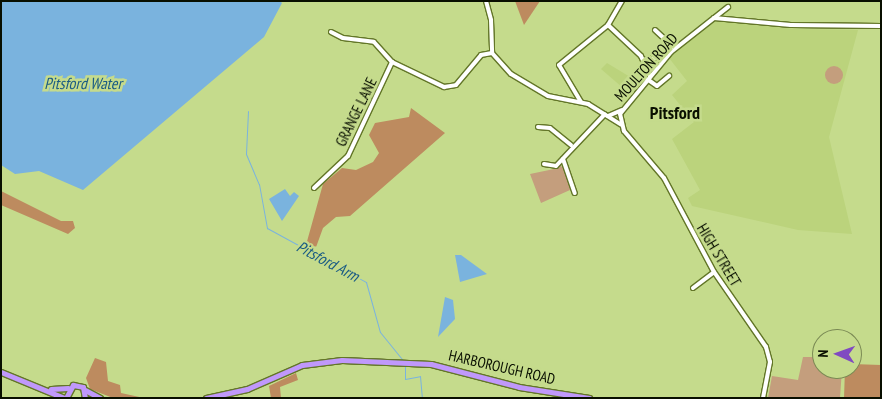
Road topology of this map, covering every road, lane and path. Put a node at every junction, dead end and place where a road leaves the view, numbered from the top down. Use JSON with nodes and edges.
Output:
{"nodes":[{"id":1,"x":486,"y":1,"type":"edge"},
{"id":2,"x":622,"y":1,"type":"edge"},
{"id":3,"x":728,"y":7,"type":"dead end"},
{"id":4,"x":714,"y":18,"type":"junction"},
{"id":5,"x":608,"y":25,"type":"junction"},
{"id":6,"x":881,"y":26,"type":"edge"},
{"id":7,"x":655,"y":30,"type":"dead end"},
{"id":8,"x":331,"y":32,"type":"dead end"},
{"id":9,"x":674,"y":48,"type":"junction"},
{"id":10,"x":492,"y":53,"type":"junction"},
{"id":11,"x":667,"y":56,"type":"junction"},
{"id":12,"x":644,"y":60,"type":"junction"},
{"id":13,"x":392,"y":62,"type":"junction"},
{"id":14,"x":668,"y":76,"type":"dead end"},
{"id":15,"x":649,"y":77,"type":"junction"},
{"id":16,"x":581,"y":102,"type":"junction"},
{"id":17,"x":622,"y":110,"type":"junction"},
{"id":18,"x":607,"y":115,"type":"junction"},
{"id":19,"x":621,"y":125,"type":"junction"},
{"id":20,"x":538,"y":127,"type":"dead end"},
{"id":21,"x":624,"y":131,"type":"joint"},
{"id":22,"x":571,"y":145,"type":"junction"},
{"id":23,"x":563,"y":159,"type":"junction"},
{"id":24,"x":544,"y":164,"type":"dead end"},
{"id":25,"x":314,"y":188,"type":"dead end"},
{"id":26,"x":575,"y":193,"type":"dead end"},
{"id":27,"x":714,"y":272,"type":"junction"},
{"id":28,"x":693,"y":288,"type":"dead end"},
{"id":29,"x":1,"y":372,"type":"edge"},
{"id":30,"x":68,"y":388,"type":"junction"},
{"id":31,"x":51,"y":389,"type":"junction"},
{"id":32,"x":85,"y":390,"type":"junction"},
{"id":33,"x":65,"y":398,"type":"edge"},
{"id":34,"x":85,"y":398,"type":"edge"},
{"id":35,"x":100,"y":398,"type":"edge"},
{"id":36,"x":206,"y":398,"type":"edge"},
{"id":37,"x":589,"y":398,"type":"edge"},
{"id":38,"x":763,"y":398,"type":"edge"}],
"edges":[{"from":1,"to":10,"type":"street"},
{"from":2,"to":5,"type":"street"},
{"from":3,"to":4,"type":"street","name":"MOULTON ROAD"},
{"from":4,"to":6,"type":"street"},
{"from":4,"to":9,"type":"street","name":"MOULTON ROAD"},
{"from":5,"to":12,"type":"street"},
{"from":5,"to":16,"type":"street"},
{"from":7,"to":9,"type":"street"},
{"from":8,"to":13,"type":"street"},
{"from":9,"to":11,"type":"street","name":"MOULTON ROAD"},
{"from":10,"to":13,"type":"street"},
{"from":10,"to":16,"type":"street"},
{"from":11,"to":12,"type":"street"},
{"from":11,"to":15,"type":"street","name":"MOULTON ROAD"},
{"from":12,"to":15,"type":"street"},
{"from":13,"to":25,"type":"street","name":"GRANGE LANE"},
{"from":14,"to":15,"type":"street"},
{"from":15,"to":17,"type":"street","name":"MOULTON ROAD"},
{"from":16,"to":18,"type":"street"},
{"from":17,"to":18,"type":"street"},
{"from":17,"to":19,"type":"street","name":"MOULTON ROAD"},
{"from":18,"to":19,"type":"street"},
{"from":18,"to":22,"type":"street"},
{"from":19,"to":21,"type":"street","name":"MOULTON ROAD"},
{"from":20,"to":22,"type":"street"},
{"from":21,"to":27,"type":"street","name":"HIGH STREET"},
{"from":22,"to":23,"type":"street"},
{"from":23,"to":24,"type":"street"},
{"from":23,"to":26,"type":"street"},
{"from":27,"to":28,"type":"street"},
{"from":27,"to":38,"type":"street","name":"HIGH STREET"},
{"from":29,"to":31,"type":"highway"},
{"from":30,"to":31,"type":"highway"},
{"from":30,"to":32,"type":"highway"},
{"from":30,"to":33,"type":"highway"},
{"from":31,"to":33,"type":"highway"},
{"from":32,"to":34,"type":"highway"},
{"from":32,"to":35,"type":"highway"},
{"from":36,"to":37,"type":"highway","name":"HARBOROUGH ROAD"}]}
